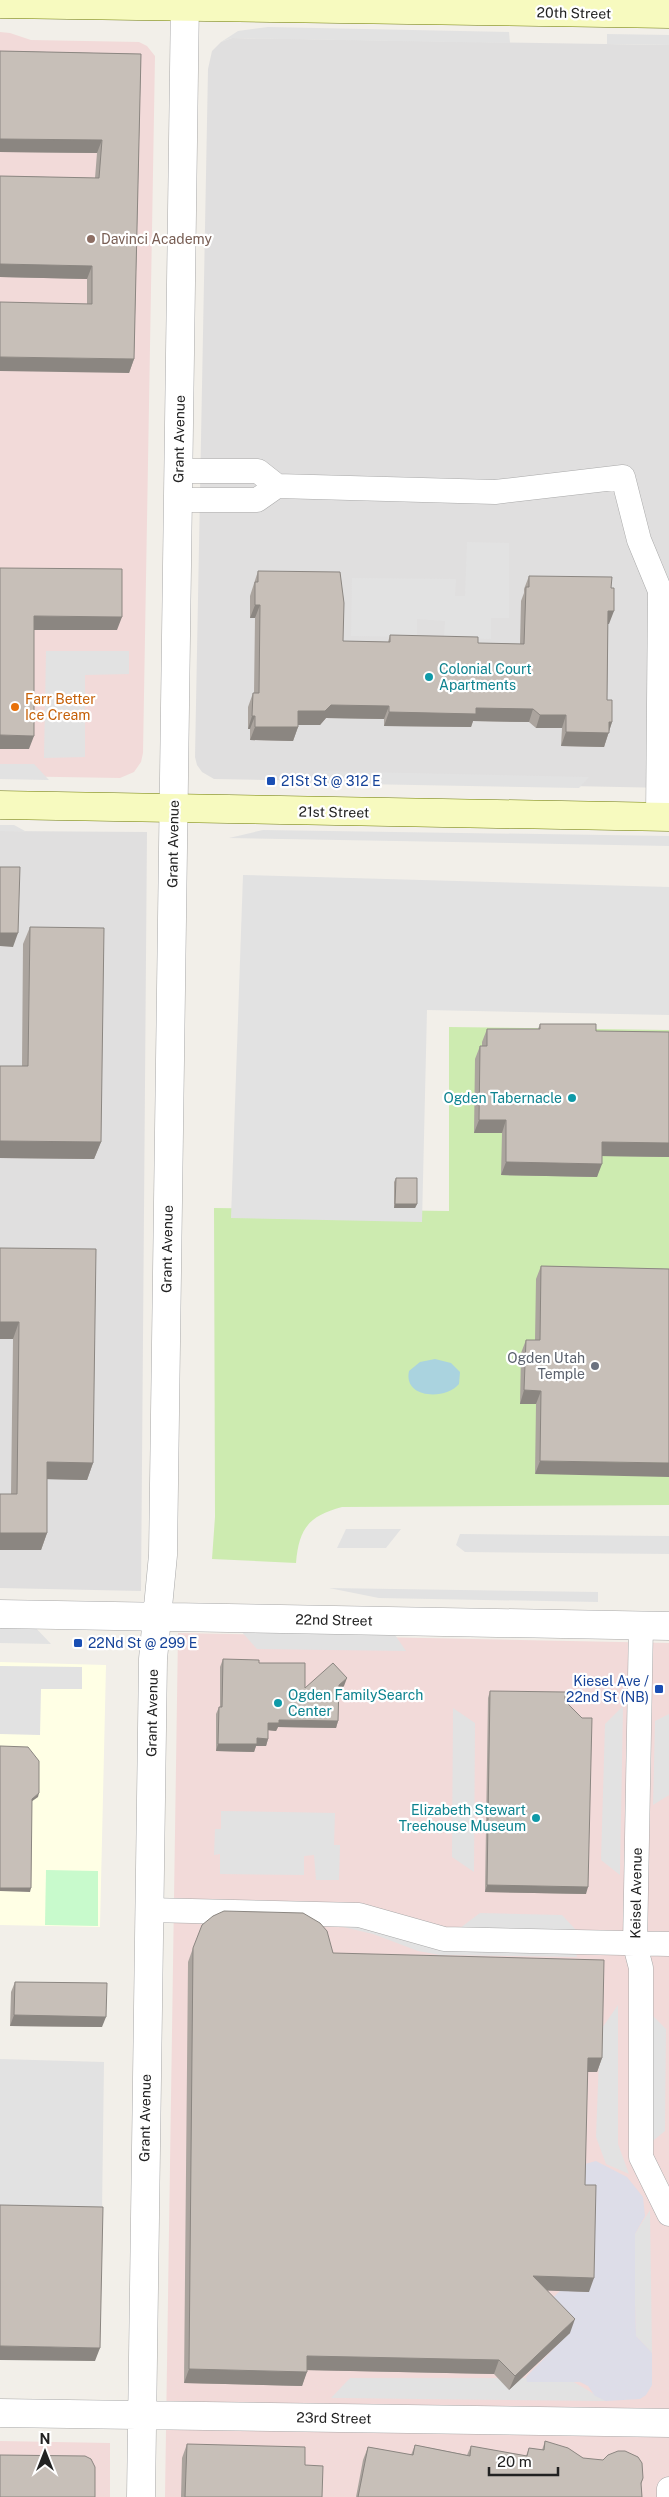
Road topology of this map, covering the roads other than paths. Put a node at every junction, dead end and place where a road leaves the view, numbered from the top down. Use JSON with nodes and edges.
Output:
{"nodes":[{"id":1,"x":0,"y":4,"type":"edge"},
{"id":2,"x":185,"y":4,"type":"edge"},
{"id":3,"x":669,"y":14,"type":"edge"},
{"id":4,"x":178,"y":471,"type":"junction"},
{"id":5,"x":277,"y":486,"type":"junction"},
{"id":6,"x":178,"y":500,"type":"junction"},
{"id":7,"x":0,"y":805,"type":"edge"},
{"id":8,"x":174,"y":809,"type":"junction"},
{"id":9,"x":663,"y":817,"type":"edge"},
{"id":10,"x":0,"y":1614,"type":"edge"},
{"id":11,"x":157,"y":1617,"type":"junction"},
{"id":12,"x":641,"y":1625,"type":"junction"},
{"id":13,"x":669,"y":1626,"type":"edge"},
{"id":14,"x":148,"y":1910,"type":"junction"},
{"id":15,"x":669,"y":1944,"type":"edge"},
{"id":16,"x":635,"y":1945,"type":"junction"},
{"id":17,"x":669,"y":2214,"type":"edge"},
{"id":18,"x":0,"y":2413,"type":"edge"},
{"id":19,"x":140,"y":2415,"type":"junction"},
{"id":20,"x":669,"y":2423,"type":"edge"},
{"id":21,"x":669,"y":2489,"type":"edge"},
{"id":22,"x":141,"y":2497,"type":"edge"},
{"id":23,"x":669,"y":2497,"type":"edge"}],
"edges":[{"from":1,"to":2,"type":"main road","name":"20th Street"},
{"from":2,"to":3,"type":"main road","name":"20th Street"},
{"from":2,"to":4,"type":"street","name":"Grant Avenue"},
{"from":4,"to":5,"type":"street"},
{"from":4,"to":6,"type":"street","name":"Grant Avenue"},
{"from":5,"to":6,"type":"street"},
{"from":5,"to":9,"type":"street"},
{"from":6,"to":8,"type":"street","name":"Grant Avenue"},
{"from":7,"to":8,"type":"main road","name":"21st Street"},
{"from":8,"to":9,"type":"main road","name":"21st Street"},
{"from":8,"to":11,"type":"street","name":"Grant Avenue"},
{"from":10,"to":11,"type":"street","name":"22nd Street"},
{"from":11,"to":12,"type":"street","name":"22nd Street"},
{"from":11,"to":14,"type":"street","name":"Grant Avenue"},
{"from":12,"to":13,"type":"street","name":"22nd Street"},
{"from":12,"to":16,"type":"street","name":"Keisel Avenue"},
{"from":14,"to":16,"type":"street"},
{"from":14,"to":19,"type":"street","name":"Grant Avenue"},
{"from":15,"to":16,"type":"street"},
{"from":16,"to":17,"type":"street","name":"Keisel Avenue"},
{"from":18,"to":19,"type":"street","name":"23rd Street"},
{"from":19,"to":20,"type":"street","name":"23rd Street"},
{"from":19,"to":22,"type":"street","name":"Grant Avenue"},
{"from":21,"to":23,"type":"street"}]}
